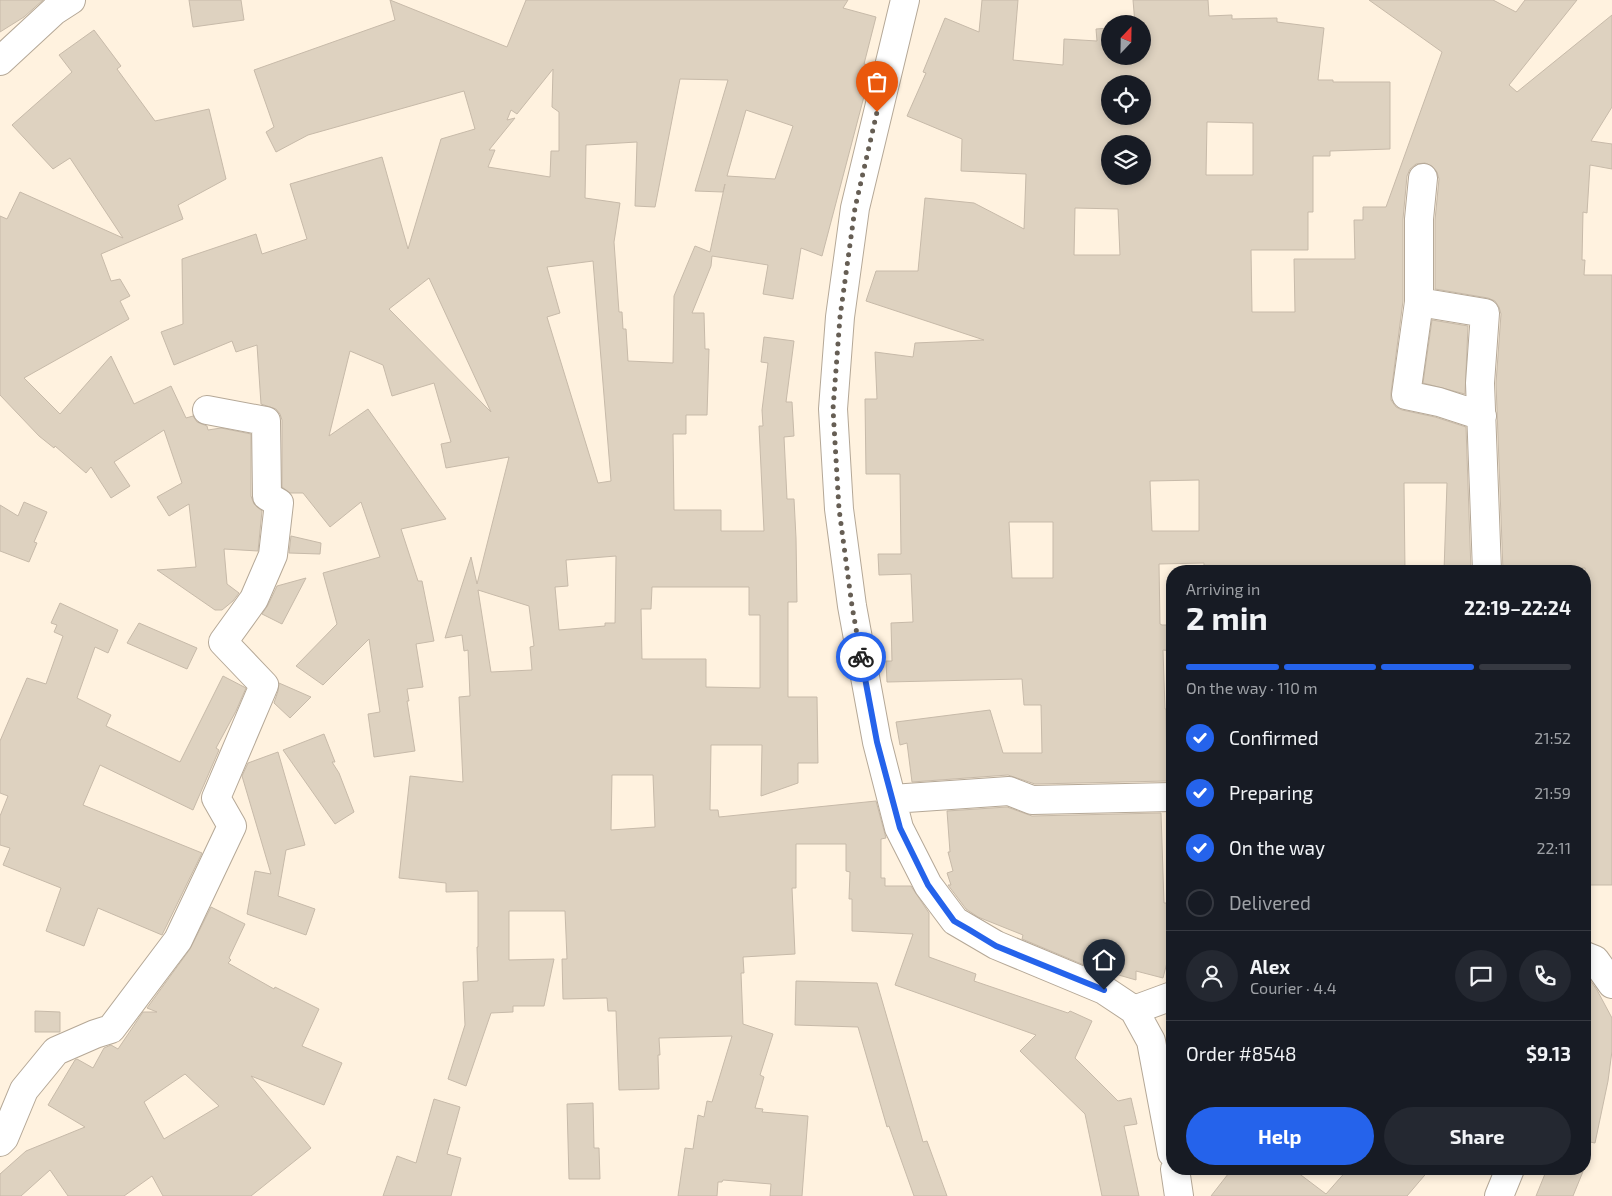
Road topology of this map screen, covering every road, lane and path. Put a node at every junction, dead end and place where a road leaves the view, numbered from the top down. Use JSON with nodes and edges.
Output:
{"nodes":[{"id":1,"x":71,"y":0,"type":"edge"},
{"id":2,"x":905,"y":0,"type":"edge"},
{"id":3,"x":0,"y":61,"type":"edge"},
{"id":4,"x":1423,"y":178,"type":"dead end"},
{"id":5,"x":1419,"y":302,"type":"junction"},
{"id":6,"x":207,"y":410,"type":"dead end"},
{"id":7,"x":1482,"y":416,"type":"junction"},
{"id":8,"x":1487,"y":565,"type":"edge"},
{"id":9,"x":1166,"y":797,"type":"edge"},
{"id":10,"x":892,"y":799,"type":"junction"},
{"id":11,"x":1597,"y":958,"type":"edge"},
{"id":12,"x":1612,"y":984,"type":"edge"},
{"id":13,"x":1166,"y":998,"type":"edge"},
{"id":14,"x":1134,"y":1010,"type":"junction"},
{"id":15,"x":1166,"y":1121,"type":"edge"},
{"id":16,"x":0,"y":1142,"type":"edge"},
{"id":17,"x":1176,"y":1175,"type":"edge"},
{"id":18,"x":1508,"y":1175,"type":"edge"},
{"id":19,"x":1179,"y":1196,"type":"edge"},
{"id":20,"x":1499,"y":1196,"type":"edge"}],
"edges":[{"from":1,"to":3,"type":"street"},
{"from":2,"to":10,"type":"street"},
{"from":4,"to":5,"type":"street"},
{"from":5,"to":7,"type":"street"},
{"from":5,"to":7,"type":"street"},
{"from":6,"to":16,"type":"street"},
{"from":7,"to":8,"type":"street"},
{"from":9,"to":10,"type":"street"},
{"from":10,"to":14,"type":"street"},
{"from":11,"to":12,"type":"street"},
{"from":13,"to":14,"type":"street"},
{"from":14,"to":15,"type":"street"},
{"from":17,"to":19,"type":"street"},
{"from":18,"to":20,"type":"street"}]}
